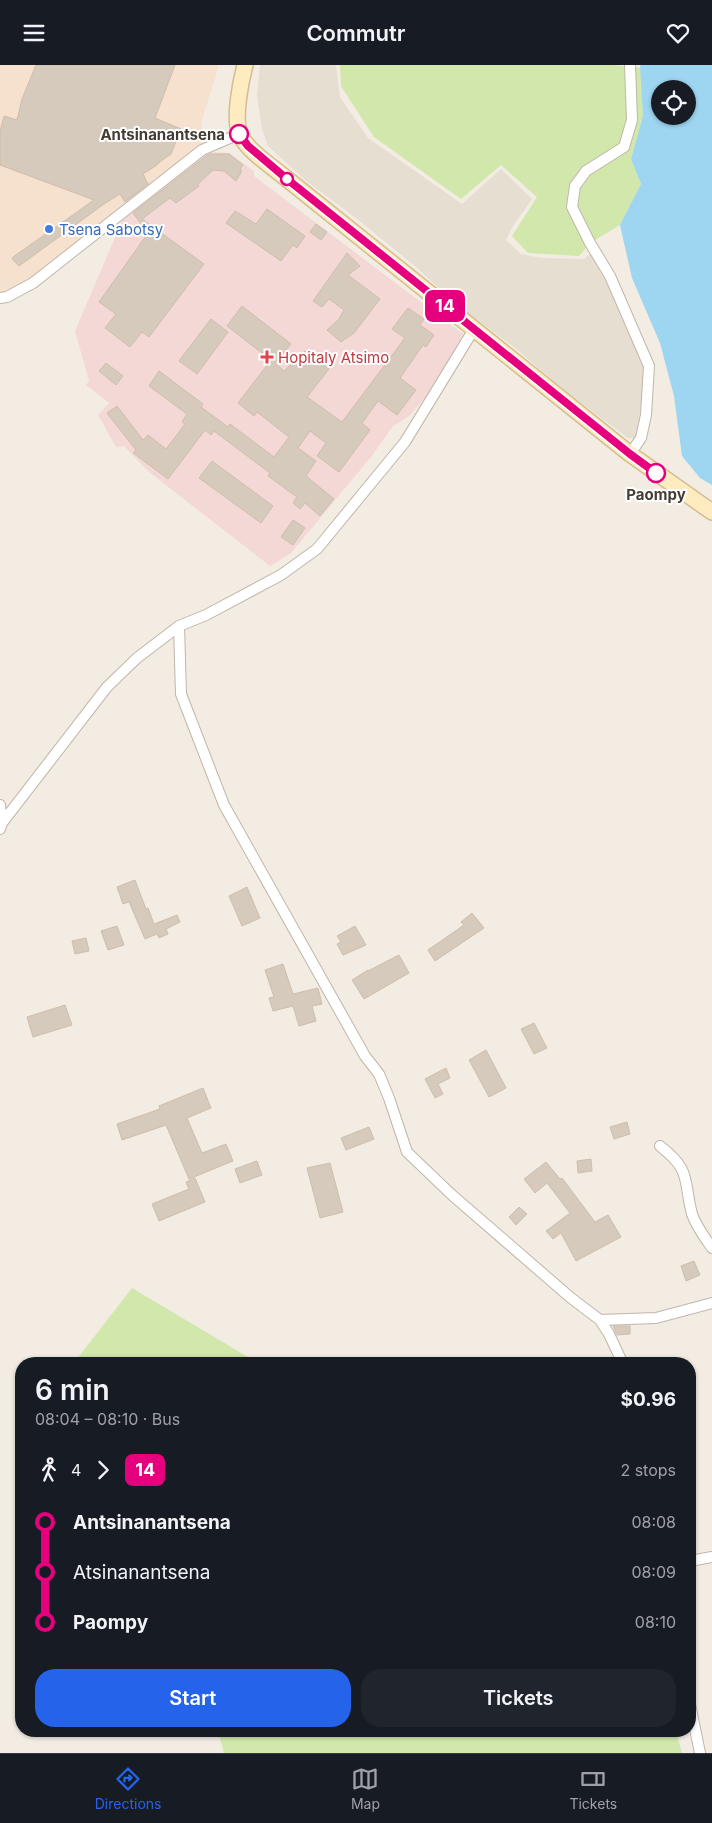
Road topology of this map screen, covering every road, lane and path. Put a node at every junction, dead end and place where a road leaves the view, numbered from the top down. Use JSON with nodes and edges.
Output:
{"nodes":[{"id":1,"x":245,"y":65,"type":"edge"},
{"id":2,"x":630,"y":65,"type":"edge"},
{"id":3,"x":239,"y":134,"type":"junction"},
{"id":4,"x":0,"y":298,"type":"edge"},
{"id":5,"x":474,"y":329,"type":"junction"},
{"id":6,"x":630,"y":454,"type":"junction"},
{"id":7,"x":712,"y":512,"type":"edge"},
{"id":8,"x":179,"y":626,"type":"junction"},
{"id":9,"x":0,"y":805,"type":"edge"},
{"id":10,"x":1,"y":826,"type":"edge"},
{"id":11,"x":660,"y":1146,"type":"dead end"},
{"id":12,"x":712,"y":1248,"type":"edge"},
{"id":13,"x":712,"y":1303,"type":"edge"},
{"id":14,"x":600,"y":1320,"type":"junction"},
{"id":15,"x":620,"y":1357,"type":"edge"},
{"id":16,"x":712,"y":1557,"type":"edge"},
{"id":17,"x":696,"y":1560,"type":"edge"},
{"id":18,"x":696,"y":1734,"type":"edge"},
{"id":19,"x":700,"y":1753,"type":"edge"}],
"edges":[{"from":1,"to":3,"type":"street"},
{"from":2,"to":6,"type":"street"},
{"from":3,"to":4,"type":"street"},
{"from":3,"to":5,"type":"street"},
{"from":5,"to":6,"type":"street"},
{"from":5,"to":8,"type":"street"},
{"from":6,"to":7,"type":"street"},
{"from":8,"to":10,"type":"street"},
{"from":8,"to":14,"type":"street"},
{"from":9,"to":10,"type":"street"},
{"from":11,"to":12,"type":"street"},
{"from":13,"to":14,"type":"street"},
{"from":14,"to":15,"type":"street"},
{"from":16,"to":17,"type":"street"},
{"from":18,"to":19,"type":"street"}]}
